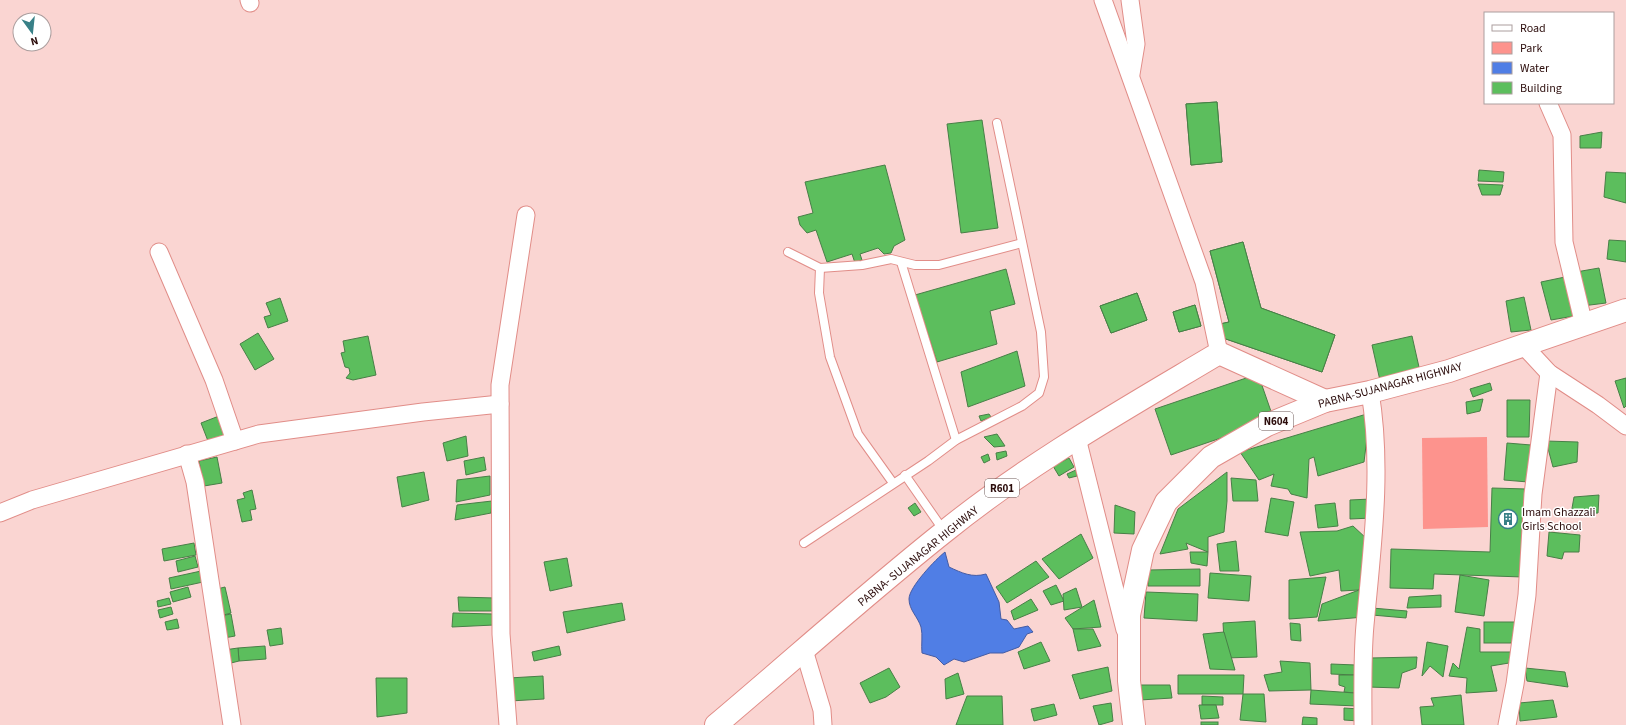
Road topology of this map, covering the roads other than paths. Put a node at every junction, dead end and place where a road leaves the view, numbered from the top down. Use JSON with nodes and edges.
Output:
{"nodes":[{"id":1,"x":1103,"y":0,"type":"edge"},
{"id":2,"x":1130,"y":0,"type":"edge"},
{"id":3,"x":1131,"y":76,"type":"junction"},
{"id":4,"x":1548,"y":104,"type":"edge"},
{"id":5,"x":997,"y":123,"type":"dead end"},
{"id":6,"x":526,"y":215,"type":"dead end"},
{"id":7,"x":1022,"y":243,"type":"junction"},
{"id":8,"x":158,"y":252,"type":"dead end"},
{"id":9,"x":788,"y":252,"type":"dead end"},
{"id":10,"x":900,"y":262,"type":"junction"},
{"id":11,"x":820,"y":268,"type":"junction"},
{"id":12,"x":1626,"y":310,"type":"edge"},
{"id":13,"x":1584,"y":325,"type":"junction"},
{"id":14,"x":1524,"y":346,"type":"junction"},
{"id":15,"x":1219,"y":353,"type":"junction"},
{"id":16,"x":1549,"y":373,"type":"junction"},
{"id":17,"x":1370,"y":392,"type":"junction"},
{"id":18,"x":1325,"y":401,"type":"junction"},
{"id":19,"x":500,"y":404,"type":"junction"},
{"id":20,"x":1626,"y":426,"type":"edge"},
{"id":21,"x":1077,"y":438,"type":"junction"},
{"id":22,"x":956,"y":440,"type":"junction"},
{"id":23,"x":235,"y":441,"type":"junction"},
{"id":24,"x":187,"y":454,"type":"junction"},
{"id":25,"x":905,"y":475,"type":"junction"},
{"id":26,"x":893,"y":484,"type":"junction"},
{"id":27,"x":0,"y":512,"type":"edge"},
{"id":28,"x":944,"y":531,"type":"junction"},
{"id":29,"x":804,"y":543,"type":"dead end"},
{"id":30,"x":1129,"y":647,"type":"junction"},
{"id":31,"x":804,"y":650,"type":"junction"},
{"id":32,"x":232,"y":725,"type":"edge"},
{"id":33,"x":508,"y":725,"type":"edge"},
{"id":34,"x":716,"y":725,"type":"edge"},
{"id":35,"x":824,"y":725,"type":"edge"},
{"id":36,"x":1134,"y":725,"type":"edge"},
{"id":37,"x":1363,"y":725,"type":"edge"},
{"id":38,"x":1507,"y":725,"type":"edge"}],
"edges":[{"from":1,"to":3,"type":"street"},
{"from":2,"to":3,"type":"street"},
{"from":3,"to":15,"type":"street"},
{"from":4,"to":13,"type":"street"},
{"from":5,"to":7,"type":"lane"},
{"from":6,"to":19,"type":"street"},
{"from":7,"to":10,"type":"lane"},
{"from":7,"to":22,"type":"lane"},
{"from":8,"to":23,"type":"street"},
{"from":9,"to":11,"type":"lane"},
{"from":10,"to":11,"type":"lane"},
{"from":10,"to":22,"type":"lane"},
{"from":11,"to":26,"type":"lane"},
{"from":12,"to":13,"type":"main road","name":"PABNA-SUJANAGAR HIGHWAY","number":"N604"},
{"from":13,"to":14,"type":"main road","name":"PABNA-SUJANAGAR HIGHWAY","number":"N604"},
{"from":14,"to":16,"type":"street"},
{"from":14,"to":17,"type":"main road","name":"PABNA-SUJANAGAR HIGHWAY","number":"N604"},
{"from":15,"to":18,"type":"main road"},
{"from":15,"to":21,"type":"main road","name":"PABNA- SUJANAGAR HIGHWAY","number":"R601"},
{"from":16,"to":20,"type":"street"},
{"from":16,"to":38,"type":"street"},
{"from":17,"to":18,"type":"main road","name":"PABNA-SUJANAGAR HIGHWAY","number":"N604"},
{"from":17,"to":37,"type":"street"},
{"from":18,"to":30,"type":"main road","name":"PABNA-SUJANAGAR HIGHWAY","number":"N604"},
{"from":19,"to":23,"type":"street"},
{"from":19,"to":33,"type":"street"},
{"from":21,"to":28,"type":"main road","name":"PABNA- SUJANAGAR HIGHWAY","number":"R601"},
{"from":21,"to":30,"type":"street"},
{"from":22,"to":25,"type":"lane"},
{"from":23,"to":24,"type":"street"},
{"from":24,"to":27,"type":"street"},
{"from":24,"to":32,"type":"street"},
{"from":25,"to":26,"type":"lane"},
{"from":25,"to":28,"type":"lane"},
{"from":26,"to":29,"type":"lane"},
{"from":28,"to":31,"type":"main road","name":"PABNA- SUJANAGAR HIGHWAY","number":"R601"},
{"from":30,"to":36,"type":"main road","name":"PABNA-SUJANAGAR HIGHWAY","number":"N604"},
{"from":31,"to":34,"type":"main road","name":"PABNA- SUJANAGAR HIGHWAY","number":"R601"},
{"from":31,"to":35,"type":"street"}]}
